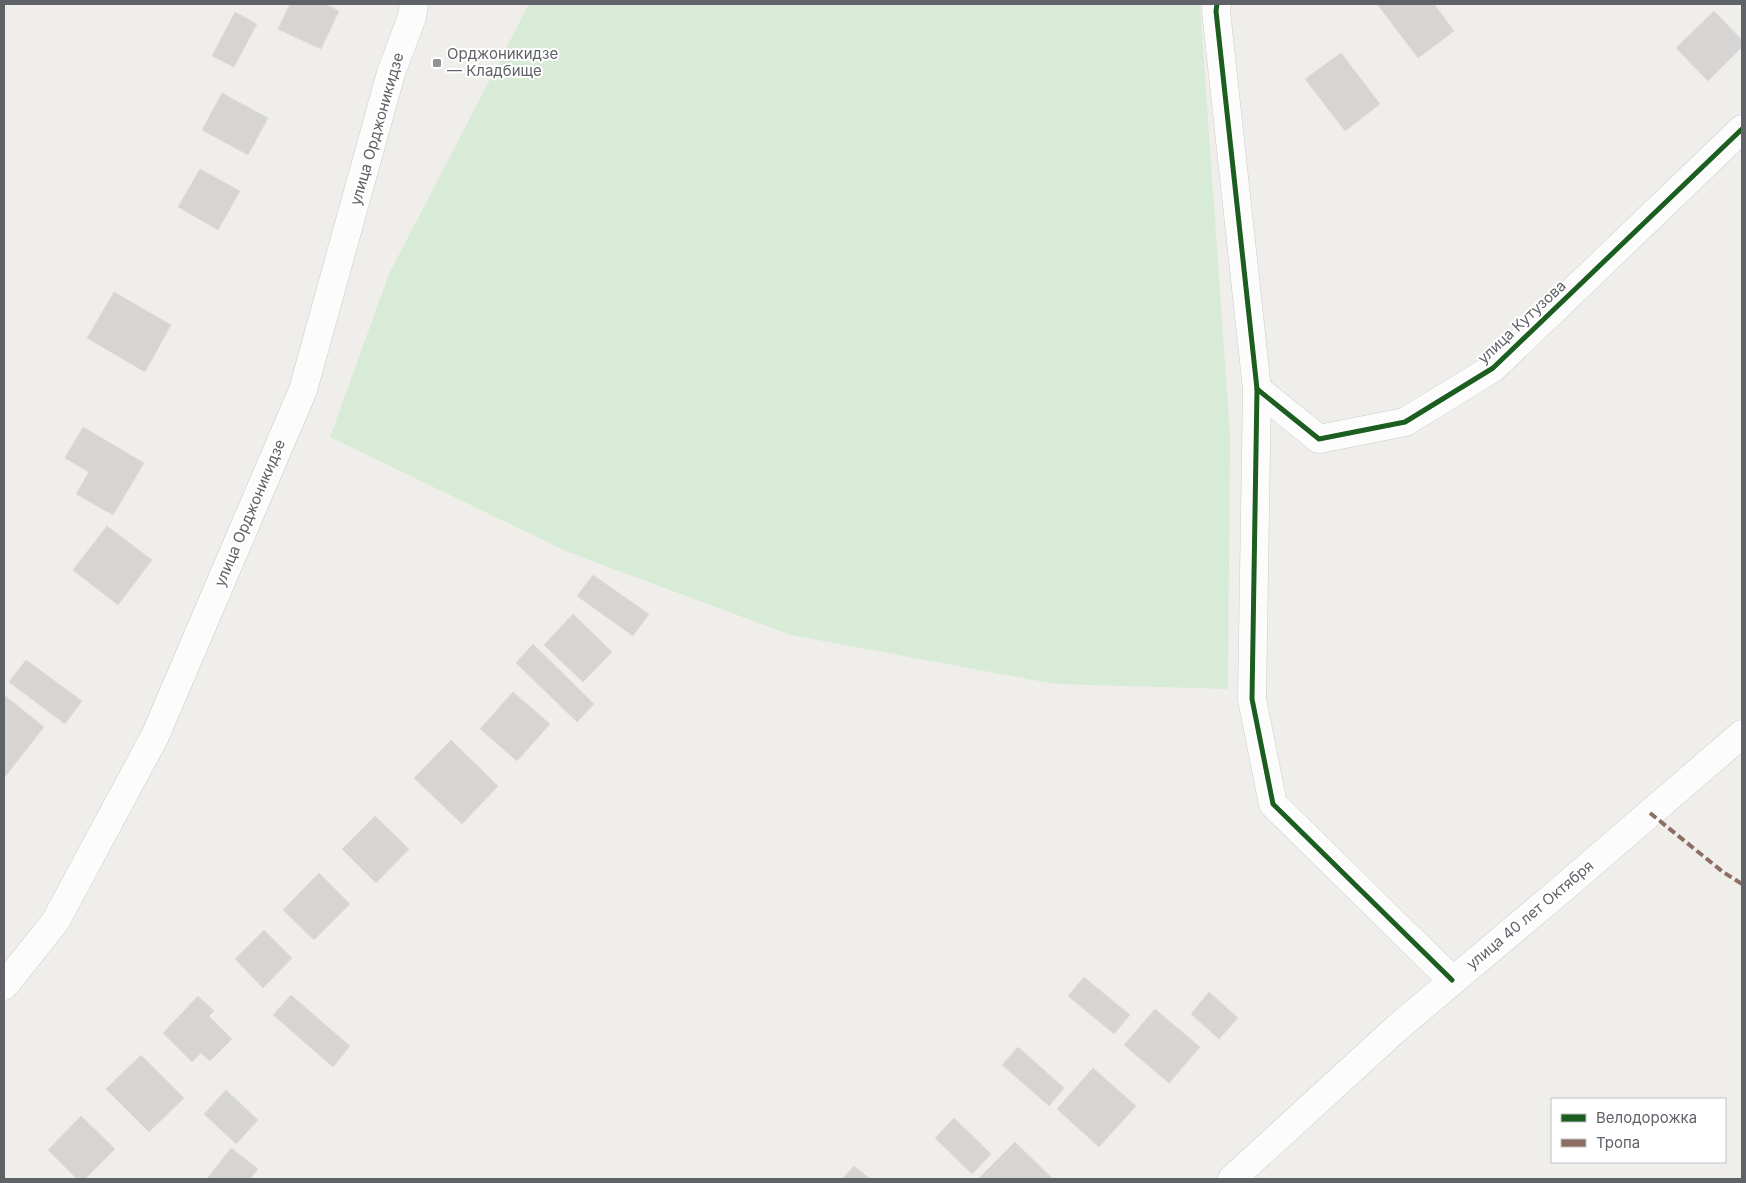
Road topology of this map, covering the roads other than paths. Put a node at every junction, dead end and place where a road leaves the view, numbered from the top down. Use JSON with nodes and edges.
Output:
{"nodes":[{"id":1,"x":414,"y":4,"type":"edge"},
{"id":2,"x":1217,"y":4,"type":"edge"},
{"id":3,"x":1742,"y":129,"type":"edge"},
{"id":4,"x":1257,"y":389,"type":"junction"},
{"id":5,"x":1742,"y":734,"type":"edge"},
{"id":6,"x":1452,"y":980,"type":"junction"},
{"id":7,"x":4,"y":986,"type":"edge"},
{"id":8,"x":1232,"y":1179,"type":"edge"}],
"edges":[{"from":1,"to":7,"type":"street","name":"улица Орджоникидзе"},
{"from":2,"to":4,"type":"street"},
{"from":3,"to":4,"type":"street","name":"улица Кутузова"},
{"from":4,"to":6,"type":"street"},
{"from":5,"to":6,"type":"street","name":"улица 40 лет Октября"},
{"from":6,"to":8,"type":"street","name":"улица 40 лет Октября"}]}
